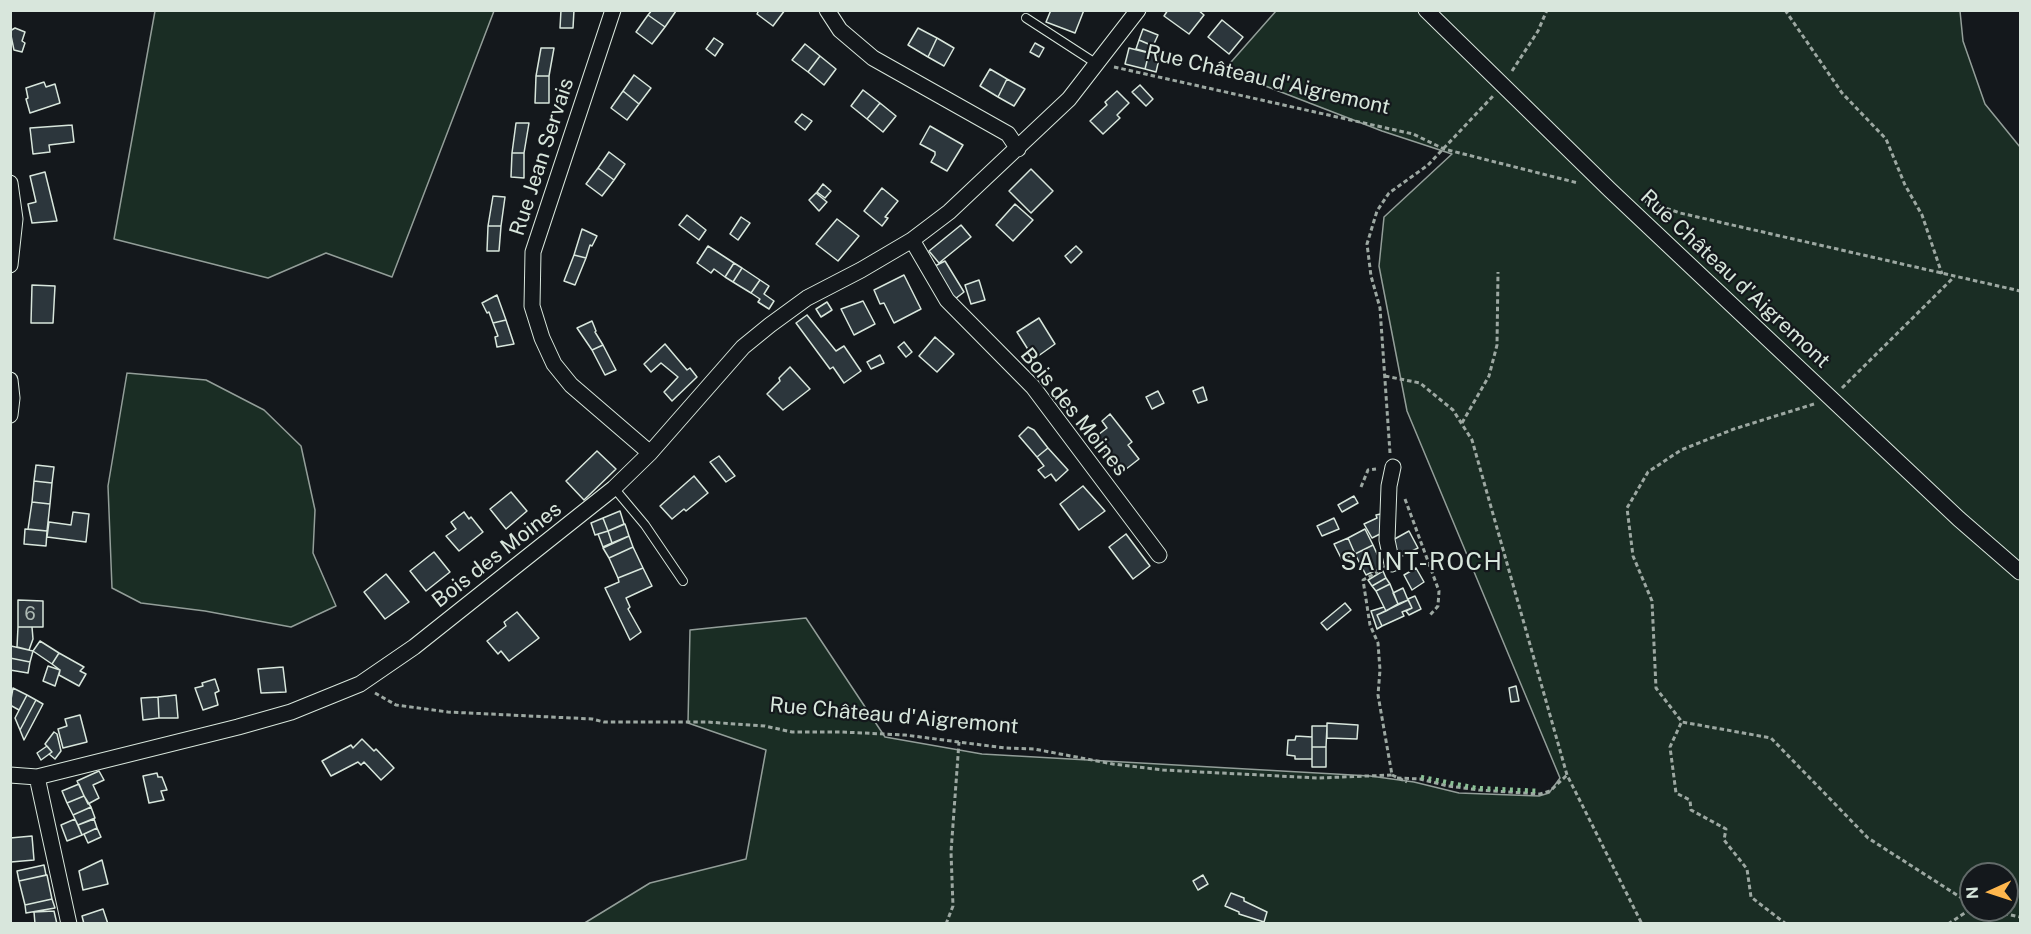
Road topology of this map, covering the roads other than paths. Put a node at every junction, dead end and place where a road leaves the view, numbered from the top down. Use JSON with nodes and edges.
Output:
{"nodes":[{"id":1,"x":613,"y":10,"type":"edge"},
{"id":2,"x":827,"y":10,"type":"edge"},
{"id":3,"x":1138,"y":10,"type":"edge"},
{"id":4,"x":1426,"y":10,"type":"edge"},
{"id":5,"x":1026,"y":18,"type":"dead end"},
{"id":6,"x":1097,"y":64,"type":"junction"},
{"id":7,"x":1018,"y":148,"type":"junction"},
{"id":8,"x":10,"y":183,"type":"edge"},
{"id":9,"x":912,"y":240,"type":"junction"},
{"id":10,"x":10,"y":265,"type":"edge"},
{"id":11,"x":10,"y":380,"type":"edge"},
{"id":12,"x":10,"y":415,"type":"edge"},
{"id":13,"x":650,"y":453,"type":"junction"},
{"id":14,"x":1393,"y":467,"type":"road end"},
{"id":15,"x":614,"y":488,"type":"junction"},
{"id":16,"x":1159,"y":555,"type":"dead end"},
{"id":17,"x":1392,"y":564,"type":"dead end"},
{"id":18,"x":2020,"y":572,"type":"edge"},
{"id":19,"x":683,"y":581,"type":"dead end"},
{"id":20,"x":10,"y":775,"type":"edge"},
{"id":21,"x":37,"y":777,"type":"junction"},
{"id":22,"x":69,"y":924,"type":"edge"}],
"edges":[{"from":1,"to":13,"type":"street","name":"Rue Jean Servais"},
{"from":2,"to":7,"type":"street"},
{"from":3,"to":6,"type":"street","name":"Bois des Moines"},
{"from":4,"to":18,"type":"street","name":"Rue Château d'Aigremont"},
{"from":5,"to":6,"type":"lane"},
{"from":6,"to":7,"type":"street","name":"Bois des Moines"},
{"from":7,"to":9,"type":"street","name":"Bois des Moines"},
{"from":8,"to":10,"type":"street"},
{"from":9,"to":13,"type":"street","name":"Bois des Moines"},
{"from":9,"to":16,"type":"street","name":"Bois des Moines"},
{"from":11,"to":12,"type":"street"},
{"from":13,"to":15,"type":"street","name":"Bois des Moines"},
{"from":14,"to":17,"type":"street"},
{"from":15,"to":19,"type":"lane"},
{"from":15,"to":21,"type":"street","name":"Bois des Moines"},
{"from":20,"to":21,"type":"street","name":"Bois des Moines"},
{"from":21,"to":22,"type":"street"}]}
